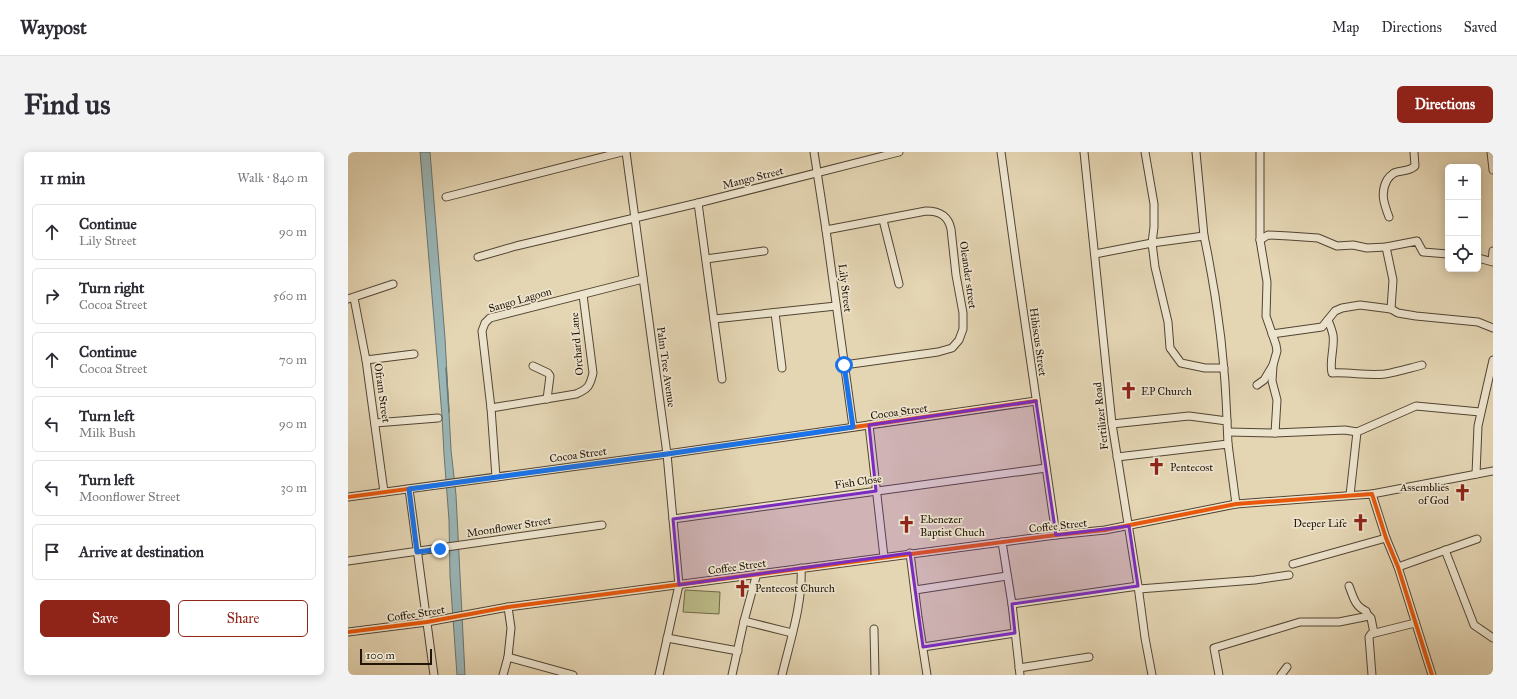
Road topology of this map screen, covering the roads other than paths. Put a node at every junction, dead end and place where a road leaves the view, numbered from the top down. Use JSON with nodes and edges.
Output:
{"nodes":[{"id":1,"x":622,"y":152,"type":"edge"},
{"id":2,"x":626,"y":152,"type":"edge"},
{"id":3,"x":814,"y":152,"type":"edge"},
{"id":4,"x":899,"y":152,"type":"edge"},
{"id":5,"x":1001,"y":152,"type":"edge"},
{"id":6,"x":1084,"y":152,"type":"edge"},
{"id":7,"x":1145,"y":152,"type":"edge"},
{"id":8,"x":1196,"y":152,"type":"edge"},
{"id":9,"x":1260,"y":152,"type":"edge"},
{"id":10,"x":1414,"y":152,"type":"edge"},
{"id":11,"x":1491,"y":152,"type":"edge"},
{"id":12,"x":878,"y":155,"type":"edge"},
{"id":13,"x":1493,"y":170,"type":"edge"},
{"id":14,"x":817,"y":173,"type":"junction"},
{"id":15,"x":446,"y":197,"type":"dead end"},
{"id":16,"x":698,"y":203,"type":"junction"},
{"id":17,"x":1389,"y":217,"type":"dead end"},
{"id":18,"x":635,"y":218,"type":"junction"},
{"id":19,"x":882,"y":220,"type":"junction"},
{"id":20,"x":826,"y":230,"type":"junction"},
{"id":21,"x":1204,"y":236,"type":"junction"},
{"id":22,"x":1260,"y":240,"type":"junction"},
{"id":23,"x":1152,"y":243,"type":"junction"},
{"id":24,"x":1386,"y":247,"type":"junction"},
{"id":25,"x":764,"y":251,"type":"dead end"},
{"id":26,"x":1493,"y":252,"type":"edge"},
{"id":27,"x":1095,"y":254,"type":"junction"},
{"id":28,"x":1445,"y":254,"type":"edge"},
{"id":29,"x":478,"y":257,"type":"dead end"},
{"id":30,"x":1481,"y":259,"type":"edge"},
{"id":31,"x":706,"y":260,"type":"junction"},
{"id":32,"x":1492,"y":261,"type":"edge"},
{"id":33,"x":643,"y":279,"type":"junction"},
{"id":34,"x":393,"y":284,"type":"dead end"},
{"id":35,"x":899,"y":284,"type":"dead end"},
{"id":36,"x":583,"y":294,"type":"junction"},
{"id":37,"x":351,"y":298,"type":"edge"},
{"id":38,"x":836,"y":306,"type":"junction"},
{"id":39,"x":1391,"y":309,"type":"junction"},
{"id":40,"x":775,"y":313,"type":"junction"},
{"id":41,"x":714,"y":318,"type":"junction"},
{"id":42,"x":1328,"y":320,"type":"junction"},
{"id":43,"x":1493,"y":328,"type":"edge"},
{"id":44,"x":1272,"y":334,"type":"junction"},
{"id":45,"x":414,"y":354,"type":"dead end"},
{"id":46,"x":366,"y":360,"type":"junction"},
{"id":47,"x":1493,"y":362,"type":"edge"},
{"id":48,"x":844,"y":365,"type":"junction"},
{"id":49,"x":1422,"y":365,"type":"dead end"},
{"id":50,"x":533,"y":366,"type":"dead end"},
{"id":51,"x":1272,"y":366,"type":"junction"},
{"id":52,"x":782,"y":368,"type":"dead end"},
{"id":53,"x":1224,"y":368,"type":"junction"},
{"id":54,"x":722,"y":379,"type":"dead end"},
{"id":55,"x":1257,"y":385,"type":"dead end"},
{"id":56,"x":547,"y":399,"type":"junction"},
{"id":57,"x":1036,"y":401,"type":"junction"},
{"id":58,"x":491,"y":408,"type":"junction"},
{"id":59,"x":1480,"y":412,"type":"junction"},
{"id":60,"x":438,"y":418,"type":"dead end"},
{"id":61,"x":1227,"y":421,"type":"junction"},
{"id":62,"x":375,"y":423,"type":"junction"},
{"id":63,"x":1112,"y":424,"type":"junction"},
{"id":64,"x":869,"y":425,"type":"junction"},
{"id":65,"x":853,"y":427,"type":"junction"},
{"id":66,"x":1228,"y":432,"type":"junction"},
{"id":67,"x":1357,"y":432,"type":"junction"},
{"id":68,"x":1275,"y":433,"type":"junction"},
{"id":69,"x":1228,"y":444,"type":"junction"},
{"id":70,"x":667,"y":454,"type":"junction"},
{"id":71,"x":1117,"y":457,"type":"junction"},
{"id":72,"x":1046,"y":468,"type":"junction"},
{"id":73,"x":1493,"y":471,"type":"edge"},
{"id":74,"x":1476,"y":474,"type":"junction"},
{"id":75,"x":496,"y":477,"type":"junction"},
{"id":76,"x":409,"y":489,"type":"junction"},
{"id":77,"x":876,"y":490,"type":"junction"},
{"id":78,"x":384,"y":492,"type":"junction"},
{"id":79,"x":1372,"y":494,"type":"junction"},
{"id":80,"x":1350,"y":495,"type":"junction"},
{"id":81,"x":348,"y":497,"type":"edge"},
{"id":82,"x":1236,"y":504,"type":"junction"},
{"id":83,"x":674,"y":519,"type":"junction"},
{"id":84,"x":602,"y":525,"type":"dead end"},
{"id":85,"x":1129,"y":526,"type":"junction"},
{"id":86,"x":1056,"y":535,"type":"junction"},
{"id":87,"x":1386,"y":538,"type":"junction"},
{"id":88,"x":1476,"y":539,"type":"dead end"},
{"id":89,"x":1002,"y":542,"type":"junction"},
{"id":90,"x":1445,"y":550,"type":"junction"},
{"id":91,"x":417,"y":552,"type":"junction"},
{"id":92,"x":910,"y":553,"type":"junction"},
{"id":93,"x":884,"y":557,"type":"junction"},
{"id":94,"x":348,"y":561,"type":"edge"},
{"id":95,"x":1293,"y":564,"type":"dead end"},
{"id":96,"x":1398,"y":567,"type":"junction"},
{"id":97,"x":801,"y":568,"type":"junction"},
{"id":98,"x":757,"y":573,"type":"junction"},
{"id":99,"x":1289,"y":574,"type":"dead end"},
{"id":100,"x":1007,"y":576,"type":"junction"},
{"id":101,"x":680,"y":585,"type":"junction"},
{"id":102,"x":1349,"y":586,"type":"dead end"},
{"id":103,"x":1139,"y":587,"type":"junction"},
{"id":104,"x":915,"y":590,"type":"junction"},
{"id":105,"x":1012,"y":604,"type":"junction"},
{"id":106,"x":508,"y":607,"type":"junction"},
{"id":107,"x":1368,"y":616,"type":"junction"},
{"id":108,"x":744,"y":620,"type":"junction"},
{"id":109,"x":427,"y":622,"type":"junction"},
{"id":110,"x":1415,"y":623,"type":"junction"},
{"id":111,"x":874,"y":629,"type":"dead end"},
{"id":112,"x":348,"y":632,"type":"edge"},
{"id":113,"x":792,"y":633,"type":"junction"},
{"id":114,"x":1015,"y":633,"type":"junction"},
{"id":115,"x":1374,"y":633,"type":"junction"},
{"id":116,"x":667,"y":638,"type":"junction"},
{"id":117,"x":1493,"y":638,"type":"edge"},
{"id":118,"x":923,"y":647,"type":"junction"},
{"id":119,"x":738,"y":651,"type":"junction"},
{"id":120,"x":508,"y":657,"type":"junction"},
{"id":121,"x":1089,"y":657,"type":"dead end"},
{"id":122,"x":1287,"y":667,"type":"dead end"},
{"id":123,"x":1020,"y":672,"type":"edge"},
{"id":124,"x":434,"y":675,"type":"edge"},
{"id":125,"x":503,"y":675,"type":"edge"},
{"id":126,"x":573,"y":675,"type":"edge"},
{"id":127,"x":659,"y":675,"type":"edge"},
{"id":128,"x":732,"y":675,"type":"edge"},
{"id":129,"x":782,"y":675,"type":"edge"},
{"id":130,"x":875,"y":675,"type":"edge"},
{"id":131,"x":927,"y":675,"type":"edge"},
{"id":132,"x":1152,"y":675,"type":"edge"},
{"id":133,"x":1219,"y":675,"type":"edge"},
{"id":134,"x":1281,"y":675,"type":"edge"},
{"id":135,"x":1372,"y":675,"type":"edge"},
{"id":136,"x":1432,"y":675,"type":"edge"}],
"edges":[{"from":1,"to":15,"type":"street"},
{"from":2,"to":18,"type":"street","name":"Palm Tree Avenue"},
{"from":3,"to":14,"type":"street","name":"Lily Street"},
{"from":4,"to":12,"type":"street","name":"Mango Street"},
{"from":5,"to":57,"type":"street","name":"Hibiscus Street"},
{"from":6,"to":27,"type":"street","name":"Fertilizer Road"},
{"from":7,"to":23,"type":"street"},
{"from":8,"to":21,"type":"street"},
{"from":9,"to":22,"type":"street"},
{"from":10,"to":17,"type":"street"},
{"from":11,"to":13,"type":"street"},
{"from":12,"to":14,"type":"street","name":"Mango Street"},
{"from":14,"to":16,"type":"street","name":"Mango Street"},
{"from":14,"to":20,"type":"street","name":"Lily Street"},
{"from":16,"to":18,"type":"street","name":"Mango Street"},
{"from":16,"to":31,"type":"street"},
{"from":18,"to":29,"type":"street","name":"Mango Street"},
{"from":18,"to":33,"type":"street","name":"Palm Tree Avenue"},
{"from":19,"to":20,"type":"street","name":"Oleander street"},
{"from":19,"to":35,"type":"street"},
{"from":19,"to":48,"type":"street","name":"Oleander street"},
{"from":20,"to":38,"type":"street","name":"Lily Street"},
{"from":21,"to":23,"type":"street"},
{"from":21,"to":53,"type":"street"},
{"from":22,"to":24,"type":"street"},
{"from":22,"to":44,"type":"street"},
{"from":23,"to":27,"type":"street"},
{"from":23,"to":53,"type":"street"},
{"from":24,"to":28,"type":"street"},
{"from":24,"to":39,"type":"street"},
{"from":25,"to":31,"type":"street"},
{"from":26,"to":32,"type":"street"},
{"from":27,"to":63,"type":"street","name":"Fertilizer Road"},
{"from":30,"to":32,"type":"street"},
{"from":31,"to":41,"type":"street"},
{"from":33,"to":36,"type":"street","name":"Sango Lagoon"},
{"from":33,"to":70,"type":"street","name":"Palm Tree Avenue"},
{"from":34,"to":37,"type":"street"},
{"from":36,"to":56,"type":"street","name":"Orchard Lane"},
{"from":36,"to":58,"type":"street","name":"Sango Lagoon"},
{"from":37,"to":46,"type":"street","name":"Ofram Street"},
{"from":38,"to":40,"type":"street"},
{"from":38,"to":48,"type":"street","name":"Lily Street"},
{"from":39,"to":42,"type":"street"},
{"from":39,"to":43,"type":"street"},
{"from":40,"to":41,"type":"street"},
{"from":40,"to":52,"type":"street"},
{"from":41,"to":54,"type":"street"},
{"from":42,"to":44,"type":"street"},
{"from":42,"to":49,"type":"street"},
{"from":44,"to":51,"type":"street"},
{"from":45,"to":46,"type":"street"},
{"from":46,"to":62,"type":"street","name":"Ofram Street"},
{"from":47,"to":59,"type":"street"},
{"from":48,"to":65,"type":"street","name":"Lily Street"},
{"from":50,"to":56,"type":"street"},
{"from":51,"to":55,"type":"street"},
{"from":51,"to":68,"type":"street"},
{"from":53,"to":61,"type":"street"},
{"from":56,"to":58,"type":"street","name":"Orchard Lane"},
{"from":57,"to":64,"type":"street","name":"Cocoa Street"},
{"from":57,"to":72,"type":"street","name":"Hibiscus Street"},
{"from":58,"to":75,"type":"street","name":"Sango Lagoon"},
{"from":59,"to":67,"type":"street"},
{"from":59,"to":74,"type":"street"},
{"from":60,"to":62,"type":"street"},
{"from":61,"to":63,"type":"street"},
{"from":61,"to":66,"type":"street"},
{"from":62,"to":78,"type":"street","name":"Ofram Street"},
{"from":63,"to":71,"type":"street","name":"Fertilizer Road"},
{"from":64,"to":65,"type":"street","name":"Cocoa Street"},
{"from":64,"to":77,"type":"street"},
{"from":65,"to":70,"type":"street","name":"Cocoa Street"},
{"from":66,"to":68,"type":"street"},
{"from":66,"to":69,"type":"street"},
{"from":67,"to":68,"type":"street"},
{"from":67,"to":80,"type":"street"},
{"from":69,"to":71,"type":"street"},
{"from":69,"to":82,"type":"street"},
{"from":70,"to":75,"type":"street","name":"Cocoa Street"},
{"from":70,"to":83,"type":"street","name":"Palm Tree Avenue"},
{"from":71,"to":85,"type":"street","name":"Fertilizer Road"},
{"from":72,"to":77,"type":"street","name":"Fish Close"},
{"from":72,"to":86,"type":"street","name":"Hibiscus Street"},
{"from":73,"to":74,"type":"street","name":"Coffee Street"},
{"from":74,"to":79,"type":"street","name":"Coffee Street"},
{"from":75,"to":76,"type":"street","name":"Cocoa Street"},
{"from":76,"to":78,"type":"street"},
{"from":76,"to":91,"type":"street"},
{"from":77,"to":83,"type":"street","name":"Fish Close"},
{"from":77,"to":93,"type":"street"},
{"from":78,"to":81,"type":"street"},
{"from":79,"to":80,"type":"street","name":"Coffee Street"},
{"from":79,"to":87,"type":"street"},
{"from":80,"to":82,"type":"street","name":"Coffee Street"},
{"from":82,"to":85,"type":"street","name":"Coffee Street"},
{"from":83,"to":101,"type":"street","name":"Palm Tree Avenue"},
{"from":84,"to":91,"type":"street","name":"Moonflower Street"},
{"from":85,"to":86,"type":"street","name":"Coffee Street"},
{"from":85,"to":103,"type":"street","name":"Fertilizer Road"},
{"from":86,"to":89,"type":"street","name":"Coffee Street"},
{"from":87,"to":95,"type":"street"},
{"from":87,"to":96,"type":"street"},
{"from":88,"to":90,"type":"street"},
{"from":89,"to":92,"type":"street","name":"Coffee Street"},
{"from":89,"to":100,"type":"street"},
{"from":90,"to":96,"type":"street"},
{"from":90,"to":117,"type":"street"},
{"from":91,"to":94,"type":"street","name":"Moonflower Street"},
{"from":91,"to":109,"type":"street"},
{"from":92,"to":93,"type":"street","name":"Coffee Street"},
{"from":92,"to":104,"type":"street"},
{"from":93,"to":97,"type":"street","name":"Coffee Street"},
{"from":96,"to":110,"type":"street"},
{"from":97,"to":98,"type":"street","name":"Coffee Street"},
{"from":97,"to":113,"type":"street"},
{"from":98,"to":101,"type":"street","name":"Coffee Street"},
{"from":98,"to":108,"type":"street"},
{"from":99,"to":103,"type":"street"},
{"from":100,"to":104,"type":"street"},
{"from":100,"to":105,"type":"street"},
{"from":101,"to":106,"type":"street","name":"Coffee Street"},
{"from":101,"to":116,"type":"street","name":"Palm Tree Avenue"},
{"from":102,"to":107,"type":"street"},
{"from":103,"to":105,"type":"street"},
{"from":103,"to":132,"type":"street","name":"Fertilizer Road"},
{"from":104,"to":118,"type":"street"},
{"from":105,"to":114,"type":"street"},
{"from":106,"to":109,"type":"street","name":"Coffee Street"},
{"from":106,"to":120,"type":"street"},
{"from":107,"to":115,"type":"street"},
{"from":107,"to":133,"type":"street"},
{"from":108,"to":113,"type":"street"},
{"from":108,"to":119,"type":"street"},
{"from":109,"to":112,"type":"street","name":"Coffee Street"},
{"from":109,"to":124,"type":"street"},
{"from":110,"to":115,"type":"street"},
{"from":110,"to":136,"type":"street"},
{"from":111,"to":130,"type":"street"},
{"from":113,"to":129,"type":"street"},
{"from":114,"to":118,"type":"street"},
{"from":114,"to":123,"type":"street"},
{"from":115,"to":135,"type":"street"},
{"from":116,"to":119,"type":"street"},
{"from":116,"to":127,"type":"street","name":"Palm Tree Avenue"},
{"from":118,"to":131,"type":"street"},
{"from":119,"to":128,"type":"street"},
{"from":120,"to":125,"type":"street"},
{"from":120,"to":126,"type":"street"},
{"from":121,"to":123,"type":"street"},
{"from":122,"to":134,"type":"street"}]}
